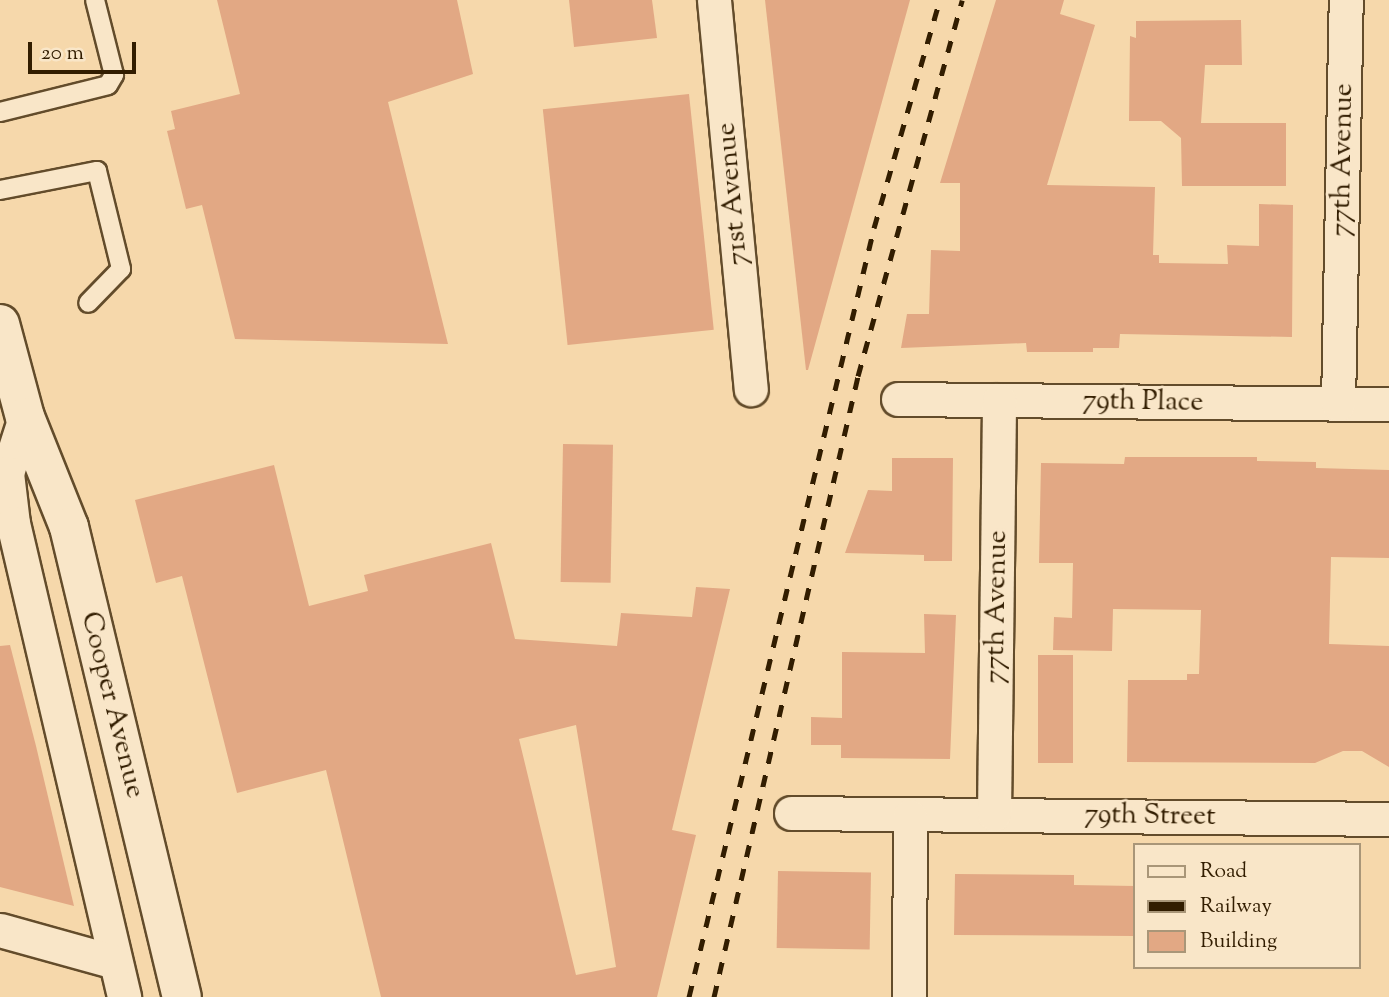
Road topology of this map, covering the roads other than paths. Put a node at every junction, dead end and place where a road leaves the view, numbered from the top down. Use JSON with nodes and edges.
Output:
{"nodes":[{"id":1,"x":96,"y":0,"type":"edge"},
{"id":2,"x":714,"y":0,"type":"edge"},
{"id":3,"x":1346,"y":0,"type":"edge"},
{"id":4,"x":0,"y":112,"type":"edge"},
{"id":5,"x":0,"y":190,"type":"edge"},
{"id":6,"x":88,"y":303,"type":"dead end"},
{"id":7,"x":0,"y":324,"type":"edge"},
{"id":8,"x":751,"y":389,"type":"dead end"},
{"id":9,"x":898,"y":399,"type":"dead end"},
{"id":10,"x":999,"y":400,"type":"junction"},
{"id":11,"x":1338,"y":404,"type":"junction"},
{"id":12,"x":1389,"y":404,"type":"edge"},
{"id":13,"x":13,"y":421,"type":"edge"},
{"id":14,"x":791,"y":813,"type":"dead end"},
{"id":15,"x":994,"y":814,"type":"junction"},
{"id":16,"x":910,"y":816,"type":"junction"},
{"id":17,"x":1389,"y":819,"type":"edge"},
{"id":18,"x":0,"y":930,"type":"edge"},
{"id":19,"x":115,"y":962,"type":"junction"},
{"id":20,"x":124,"y":997,"type":"edge"},
{"id":21,"x":182,"y":997,"type":"edge"},
{"id":22,"x":909,"y":997,"type":"edge"}],
"edges":[{"from":1,"to":4,"type":"lane"},
{"from":2,"to":8,"type":"street","name":"71st Avenue"},
{"from":3,"to":11,"type":"street","name":"77th Avenue"},
{"from":5,"to":6,"type":"lane"},
{"from":7,"to":13,"type":"main road","name":"Cooper Avenue"},
{"from":9,"to":10,"type":"street","name":"79th Place"},
{"from":10,"to":11,"type":"street","name":"79th Place"},
{"from":10,"to":15,"type":"street","name":"77th Avenue"},
{"from":11,"to":12,"type":"street","name":"79th Place"},
{"from":13,"to":19,"type":"street","name":"Cooper Avenue"},
{"from":13,"to":21,"type":"main road","name":"Cooper Avenue"},
{"from":14,"to":16,"type":"street","name":"79th Street"},
{"from":15,"to":16,"type":"street","name":"79th Street"},
{"from":15,"to":17,"type":"street","name":"79th Street"},
{"from":16,"to":22,"type":"street"},
{"from":18,"to":19,"type":"street"},
{"from":19,"to":20,"type":"street","name":"Cooper Avenue"}]}
